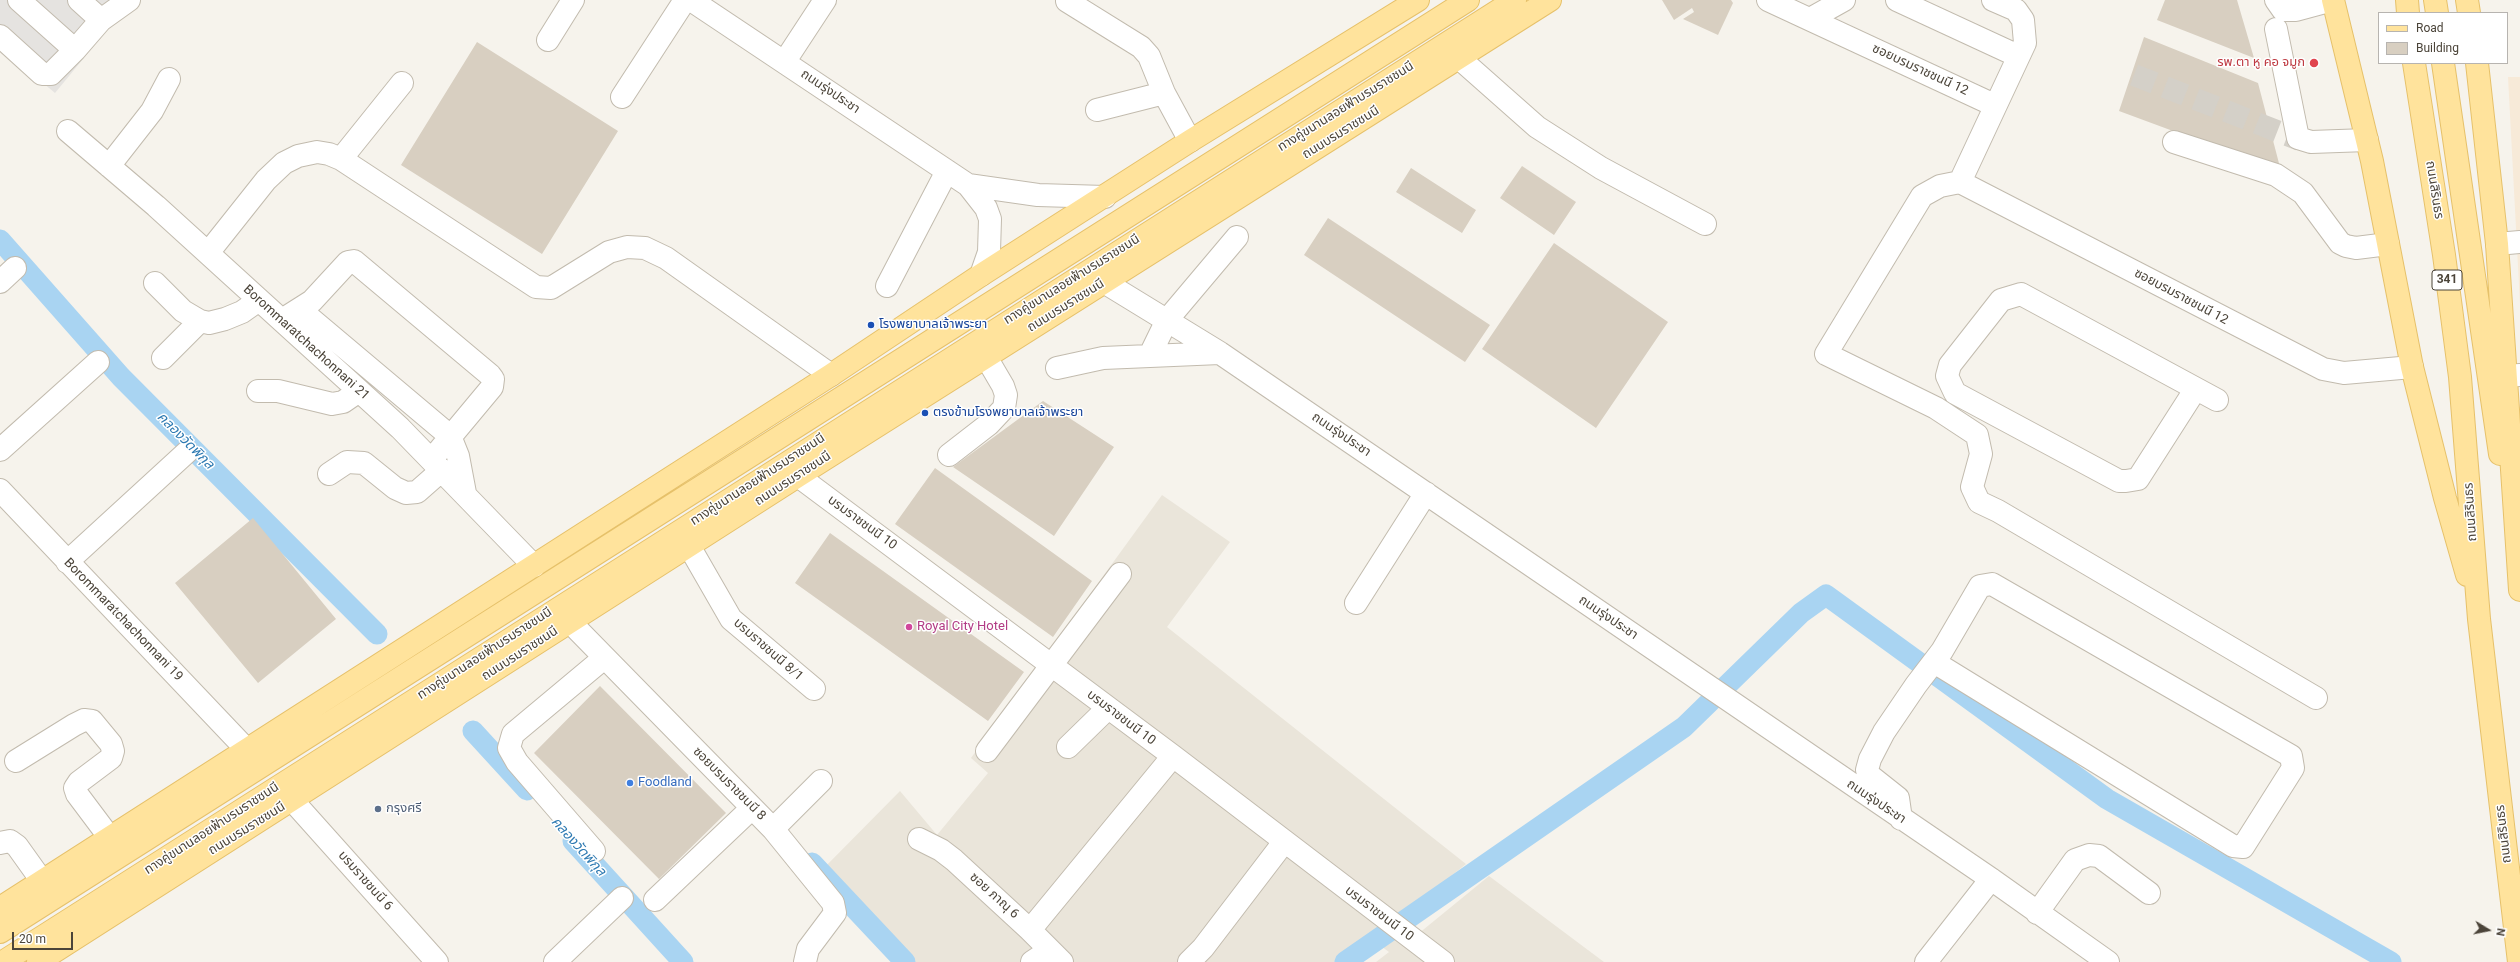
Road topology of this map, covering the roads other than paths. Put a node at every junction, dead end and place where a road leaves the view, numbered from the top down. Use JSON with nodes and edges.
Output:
{"nodes":[{"id":1,"x":19,"y":0,"type":"edge"},
{"id":2,"x":79,"y":0,"type":"edge"},
{"id":3,"x":129,"y":0,"type":"edge"},
{"id":4,"x":573,"y":0,"type":"edge"},
{"id":5,"x":685,"y":0,"type":"edge"},
{"id":6,"x":691,"y":0,"type":"edge"},
{"id":7,"x":825,"y":0,"type":"edge"},
{"id":8,"x":1418,"y":0,"type":"edge"},
{"id":9,"x":1468,"y":0,"type":"edge"},
{"id":10,"x":1515,"y":0,"type":"edge"},
{"id":11,"x":1550,"y":0,"type":"edge"},
{"id":12,"x":1768,"y":0,"type":"edge"},
{"id":13,"x":1844,"y":0,"type":"edge"},
{"id":14,"x":1897,"y":0,"type":"edge"},
{"id":15,"x":1993,"y":0,"type":"edge"},
{"id":16,"x":2276,"y":0,"type":"edge"},
{"id":17,"x":2333,"y":0,"type":"edge"},
{"id":18,"x":2407,"y":0,"type":"edge"},
{"id":19,"x":2435,"y":0,"type":"edge"},
{"id":20,"x":2467,"y":0,"type":"edge"},
{"id":21,"x":2471,"y":0,"type":"edge"},
{"id":22,"x":2475,"y":0,"type":"edge"},
{"id":23,"x":1067,"y":1,"type":"dead end"},
{"id":24,"x":2408,"y":12,"type":"edge"},
{"id":25,"x":2437,"y":12,"type":"edge"},
{"id":26,"x":2472,"y":12,"type":"edge"},
{"id":27,"x":2472,"y":12,"type":"edge"},
{"id":28,"x":2472,"y":12,"type":"edge"},
{"id":29,"x":1810,"y":19,"type":"junction"},
{"id":30,"x":101,"y":20,"type":"junction"},
{"id":31,"x":2276,"y":29,"type":"dead end"},
{"id":32,"x":0,"y":36,"type":"edge"},
{"id":33,"x":548,"y":40,"type":"dead end"},
{"id":34,"x":75,"y":50,"type":"junction"},
{"id":35,"x":2018,"y":56,"type":"junction"},
{"id":36,"x":1458,"y":58,"type":"junction"},
{"id":37,"x":785,"y":61,"type":"junction"},
{"id":38,"x":2414,"y":64,"type":"edge"},
{"id":39,"x":2443,"y":64,"type":"edge"},
{"id":40,"x":2477,"y":64,"type":"edge"},
{"id":41,"x":169,"y":79,"type":"dead end"},
{"id":42,"x":402,"y":83,"type":"dead end"},
{"id":43,"x":1164,"y":93,"type":"junction"},
{"id":44,"x":622,"y":97,"type":"dead end"},
{"id":45,"x":1994,"y":105,"type":"junction"},
{"id":46,"x":1097,"y":110,"type":"dead end"},
{"id":47,"x":68,"y":131,"type":"dead end"},
{"id":48,"x":2366,"y":140,"type":"junction"},
{"id":49,"x":1190,"y":141,"type":"junction"},
{"id":50,"x":2174,"y":142,"type":"dead end"},
{"id":51,"x":341,"y":159,"type":"junction"},
{"id":52,"x":109,"y":166,"type":"junction"},
{"id":53,"x":947,"y":171,"type":"junction"},
{"id":54,"x":1960,"y":182,"type":"junction"},
{"id":55,"x":968,"y":185,"type":"junction"},
{"id":56,"x":1105,"y":197,"type":"junction"},
{"id":57,"x":1705,"y":224,"type":"dead end"},
{"id":58,"x":1237,"y":237,"type":"dead end"},
{"id":59,"x":2520,"y":242,"type":"edge"},
{"id":60,"x":2388,"y":244,"type":"junction"},
{"id":61,"x":2497,"y":244,"type":"junction"},
{"id":62,"x":208,"y":253,"type":"junction"},
{"id":63,"x":981,"y":275,"type":"junction"},
{"id":64,"x":1104,"y":282,"type":"junction"},
{"id":65,"x":155,"y":283,"type":"dead end"},
{"id":66,"x":886,"y":286,"type":"dead end"},
{"id":67,"x":259,"y":300,"type":"junction"},
{"id":68,"x":302,"y":308,"type":"junction"},
{"id":69,"x":282,"y":320,"type":"junction"},
{"id":70,"x":1167,"y":320,"type":"junction"},
{"id":71,"x":200,"y":321,"type":"junction"},
{"id":72,"x":1220,"y":353,"type":"junction"},
{"id":73,"x":1150,"y":355,"type":"junction"},
{"id":74,"x":986,"y":357,"type":"junction"},
{"id":75,"x":163,"y":358,"type":"dead end"},
{"id":76,"x":98,"y":362,"type":"dead end"},
{"id":77,"x":2412,"y":367,"type":"junction"},
{"id":78,"x":1057,"y":368,"type":"dead end"},
{"id":79,"x":831,"y":375,"type":"junction"},
{"id":80,"x":2514,"y":376,"type":"edge"},
{"id":81,"x":2195,"y":390,"type":"junction"},
{"id":82,"x":258,"y":391,"type":"dead end"},
{"id":83,"x":359,"y":391,"type":"junction"},
{"id":84,"x":2217,"y":400,"type":"dead end"},
{"id":85,"x":450,"y":436,"type":"junction"},
{"id":86,"x":0,"y":450,"type":"edge"},
{"id":87,"x":187,"y":452,"type":"dead end"},
{"id":88,"x":949,"y":455,"type":"dead end"},
{"id":89,"x":437,"y":464,"type":"junction"},
{"id":90,"x":329,"y":474,"type":"dead end"},
{"id":91,"x":798,"y":476,"type":"junction"},
{"id":92,"x":0,"y":490,"type":"edge"},
{"id":93,"x":465,"y":493,"type":"junction"},
{"id":94,"x":1426,"y":493,"type":"junction"},
{"id":95,"x":689,"y":546,"type":"junction"},
{"id":96,"x":67,"y":562,"type":"junction"},
{"id":97,"x":534,"y":566,"type":"junction"},
{"id":98,"x":2517,"y":566,"type":"junction"},
{"id":99,"x":1120,"y":574,"type":"dead end"},
{"id":100,"x":2520,"y":590,"type":"edge"},
{"id":101,"x":1356,"y":603,"type":"dead end"},
{"id":102,"x":2479,"y":619,"type":"junction"},
{"id":103,"x":570,"y":622,"type":"junction"},
{"id":104,"x":604,"y":658,"type":"junction"},
{"id":105,"x":1934,"y":662,"type":"junction"},
{"id":106,"x":1051,"y":665,"type":"junction"},
{"id":107,"x":814,"y":688,"type":"dead end"},
{"id":108,"x":2316,"y":698,"type":"dead end"},
{"id":109,"x":1108,"y":708,"type":"junction"},
{"id":110,"x":1068,"y":747,"type":"dead end"},
{"id":111,"x":247,"y":750,"type":"junction"},
{"id":112,"x":987,"y":751,"type":"dead end"},
{"id":113,"x":1172,"y":756,"type":"junction"},
{"id":114,"x":16,"y":761,"type":"dead end"},
{"id":115,"x":821,"y":781,"type":"dead end"},
{"id":116,"x":292,"y":800,"type":"junction"},
{"id":117,"x":752,"y":808,"type":"junction"},
{"id":118,"x":1901,"y":819,"type":"junction"},
{"id":119,"x":773,"y":829,"type":"junction"},
{"id":120,"x":110,"y":838,"type":"junction"},
{"id":121,"x":919,"y":839,"type":"dead end"},
{"id":122,"x":1284,"y":842,"type":"junction"},
{"id":123,"x":0,"y":843,"type":"edge"},
{"id":124,"x":594,"y":851,"type":"dead end"},
{"id":125,"x":1990,"y":879,"type":"junction"},
{"id":126,"x":42,"y":881,"type":"junction"},
{"id":127,"x":2149,"y":893,"type":"dead end"},
{"id":128,"x":622,"y":898,"type":"dead end"},
{"id":129,"x":655,"y":900,"type":"dead end"},
{"id":130,"x":0,"y":908,"type":"edge"},
{"id":131,"x":2038,"y":913,"type":"junction"},
{"id":132,"x":1030,"y":930,"type":"junction"},
{"id":133,"x":0,"y":932,"type":"edge"},
{"id":134,"x":1048,"y":958,"type":"edge"},
{"id":135,"x":2093,"y":958,"type":"edge"},
{"id":136,"x":3,"y":962,"type":"edge"},
{"id":137,"x":38,"y":962,"type":"edge"},
{"id":138,"x":437,"y":962,"type":"edge"},
{"id":139,"x":555,"y":962,"type":"edge"},
{"id":140,"x":805,"y":962,"type":"edge"},
{"id":141,"x":1188,"y":962,"type":"edge"},
{"id":142,"x":1443,"y":962,"type":"edge"},
{"id":143,"x":1926,"y":962,"type":"edge"},
{"id":144,"x":2519,"y":962,"type":"edge"}],
"edges":[{"from":1,"to":34,"type":"street"},
{"from":2,"to":30,"type":"street"},
{"from":3,"to":30,"type":"street"},
{"from":4,"to":33,"type":"street"},
{"from":5,"to":44,"type":"street"},
{"from":6,"to":37,"type":"street","name":"ถนนรุ่งประชา"},
{"from":7,"to":37,"type":"street"},
{"from":8,"to":49,"type":"main road"},
{"from":9,"to":133,"type":"main road","name":"ทางคู่ขนานลอยฟ้าบรมราชชนนี"},
{"from":10,"to":136,"type":"main road","name":"ทางคู่ขนานลอยฟ้าบรมราชชนนี"},
{"from":11,"to":36,"type":"main road","name":"ถนนบรมราชชนนี"},
{"from":12,"to":29,"type":"street","name":"ซอยบรมราชชนนี 12"},
{"from":13,"to":29,"type":"street"},
{"from":14,"to":35,"type":"street"},
{"from":15,"to":35,"type":"street"},
{"from":16,"to":17,"type":"street"},
{"from":17,"to":48,"type":"main road"},
{"from":18,"to":24,"type":"main road"},
{"from":19,"to":25,"type":"main road"},
{"from":20,"to":26,"type":"main road"},
{"from":21,"to":27,"type":"main road"},
{"from":22,"to":28,"type":"main road"},
{"from":23,"to":43,"type":"street"},
{"from":29,"to":45,"type":"street","name":"ซอยบรมราชชนนี 12"},
{"from":30,"to":34,"type":"street"},
{"from":31,"to":48,"type":"street"},
{"from":32,"to":34,"type":"street"},
{"from":35,"to":45,"type":"street"},
{"from":36,"to":57,"type":"street"},
{"from":36,"to":64,"type":"main road","name":"ถนนบรมราชชนนี"},
{"from":37,"to":53,"type":"street","name":"ถนนรุ่งประชา"},
{"from":38,"to":102,"type":"main road","name":"ถนนสิรินธร","number":"341"},
{"from":39,"to":98,"type":"main road"},
{"from":40,"to":61,"type":"main road"},
{"from":41,"to":52,"type":"street"},
{"from":42,"to":51,"type":"street"},
{"from":43,"to":46,"type":"street"},
{"from":43,"to":49,"type":"street"},
{"from":45,"to":54,"type":"street"},
{"from":47,"to":52,"type":"street","name":"Borommaratchachonnani 21"},
{"from":48,"to":60,"type":"main road"},
{"from":49,"to":56,"type":"main road"},
{"from":50,"to":60,"type":"street"},
{"from":51,"to":62,"type":"street"},
{"from":51,"to":79,"type":"street"},
{"from":52,"to":62,"type":"street","name":"Borommaratchachonnani 21"},
{"from":53,"to":55,"type":"street","name":"ถนนรุ่งประชา"},
{"from":53,"to":66,"type":"street"},
{"from":54,"to":77,"type":"street","name":"ซอยบรมราชชนนี 12"},
{"from":54,"to":108,"type":"street"},
{"from":55,"to":56,"type":"street","name":"ถนนรุ่งประชา"},
{"from":55,"to":63,"type":"street","name":"ถนนรุ่งประชา"},
{"from":56,"to":63,"type":"main road"},
{"from":58,"to":70,"type":"street"},
{"from":59,"to":61,"type":"street"},
{"from":60,"to":77,"type":"main road"},
{"from":61,"to":80,"type":"main road"},
{"from":62,"to":67,"type":"street","name":"Borommaratchachonnani 21"},
{"from":63,"to":79,"type":"main road"},
{"from":64,"to":70,"type":"street","name":"ถนนรุ่งประชา"},
{"from":64,"to":74,"type":"main road","name":"ถนนบรมราชชนนี"},
{"from":65,"to":71,"type":"street"},
{"from":67,"to":69,"type":"street","name":"Borommaratchachonnani 21"},
{"from":67,"to":71,"type":"street"},
{"from":68,"to":69,"type":"street"},
{"from":68,"to":85,"type":"street"},
{"from":68,"to":85,"type":"street"},
{"from":69,"to":83,"type":"street","name":"Borommaratchachonnani 21"},
{"from":70,"to":72,"type":"street","name":"ถนนรุ่งประชา"},
{"from":70,"to":73,"type":"street"},
{"from":71,"to":75,"type":"street"},
{"from":72,"to":73,"type":"street"},
{"from":72,"to":94,"type":"street","name":"ถนนรุ่งประชา"},
{"from":73,"to":78,"type":"street"},
{"from":74,"to":88,"type":"street"},
{"from":74,"to":91,"type":"main road","name":"ถนนบรมราชชนนี"},
{"from":76,"to":86,"type":"street"},
{"from":77,"to":102,"type":"main road"},
{"from":79,"to":97,"type":"main road"},
{"from":80,"to":98,"type":"main road"},
{"from":81,"to":81,"type":"street"},
{"from":81,"to":84,"type":"street"},
{"from":82,"to":83,"type":"street"},
{"from":83,"to":89,"type":"street","name":"Borommaratchachonnani 21"},
{"from":85,"to":89,"type":"street"},
{"from":85,"to":93,"type":"street"},
{"from":87,"to":96,"type":"street"},
{"from":89,"to":90,"type":"street"},
{"from":89,"to":93,"type":"street","name":"Borommaratchachonnani 21"},
{"from":91,"to":95,"type":"main road","name":"ถนนบรมราชชนนี"},
{"from":91,"to":106,"type":"street","name":"บรมราชชนนี 10"},
{"from":92,"to":96,"type":"street","name":"Borommaratchachonnani 19"},
{"from":93,"to":97,"type":"street","name":"Borommaratchachonnani 21"},
{"from":94,"to":101,"type":"street"},
{"from":94,"to":118,"type":"street","name":"ถนนรุ่งประชา"},
{"from":95,"to":103,"type":"main road","name":"ถนนบรมราชชนนี"},
{"from":95,"to":107,"type":"street","name":"บรมราชชนนี 8/1"},
{"from":96,"to":111,"type":"street","name":"Borommaratchachonnani 19"},
{"from":97,"to":111,"type":"main road"},
{"from":98,"to":100,"type":"main road"},
{"from":99,"to":106,"type":"street"},
{"from":102,"to":144,"type":"main road","name":"ถนนสิรินธร"},
{"from":103,"to":104,"type":"street","name":"ซอยบรมราชชนนี 8"},
{"from":103,"to":116,"type":"main road","name":"ถนนบรมราชชนนี"},
{"from":104,"to":117,"type":"street","name":"ซอยบรมราชชนนี 8"},
{"from":104,"to":124,"type":"street"},
{"from":105,"to":105,"type":"street"},
{"from":105,"to":118,"type":"street"},
{"from":106,"to":109,"type":"street","name":"บรมราชชนนี 10"},
{"from":106,"to":112,"type":"street"},
{"from":109,"to":110,"type":"street"},
{"from":109,"to":113,"type":"street","name":"บรมราชชนนี 10"},
{"from":111,"to":120,"type":"main road"},
{"from":113,"to":122,"type":"street","name":"บรมราชชนนี 10"},
{"from":113,"to":132,"type":"street"},
{"from":114,"to":120,"type":"street"},
{"from":115,"to":119,"type":"street"},
{"from":116,"to":137,"type":"main road","name":"ถนนบรมราชชนนี"},
{"from":116,"to":138,"type":"street","name":"บรมราชชนนี 6"},
{"from":117,"to":119,"type":"street","name":"ซอยบรมราชชนนี 8"},
{"from":117,"to":129,"type":"street"},
{"from":118,"to":125,"type":"street","name":"ถนนรุ่งประชา"},
{"from":119,"to":140,"type":"street","name":"ซอยบรมราชชนนี 8"},
{"from":120,"to":126,"type":"main road"},
{"from":121,"to":132,"type":"street","name":"ซอย ภาณุ 6"},
{"from":122,"to":141,"type":"street"},
{"from":122,"to":142,"type":"street","name":"บรมราชชนนี 10"},
{"from":123,"to":126,"type":"street"},
{"from":125,"to":131,"type":"street","name":"ถนนรุ่งประชา"},
{"from":125,"to":143,"type":"street"},
{"from":126,"to":130,"type":"main road"},
{"from":127,"to":131,"type":"street"},
{"from":128,"to":139,"type":"street"},
{"from":131,"to":135,"type":"street","name":"ถนนรุ่งประชา"},
{"from":132,"to":134,"type":"street","name":"ซอย ภาณุ 6"}]}
